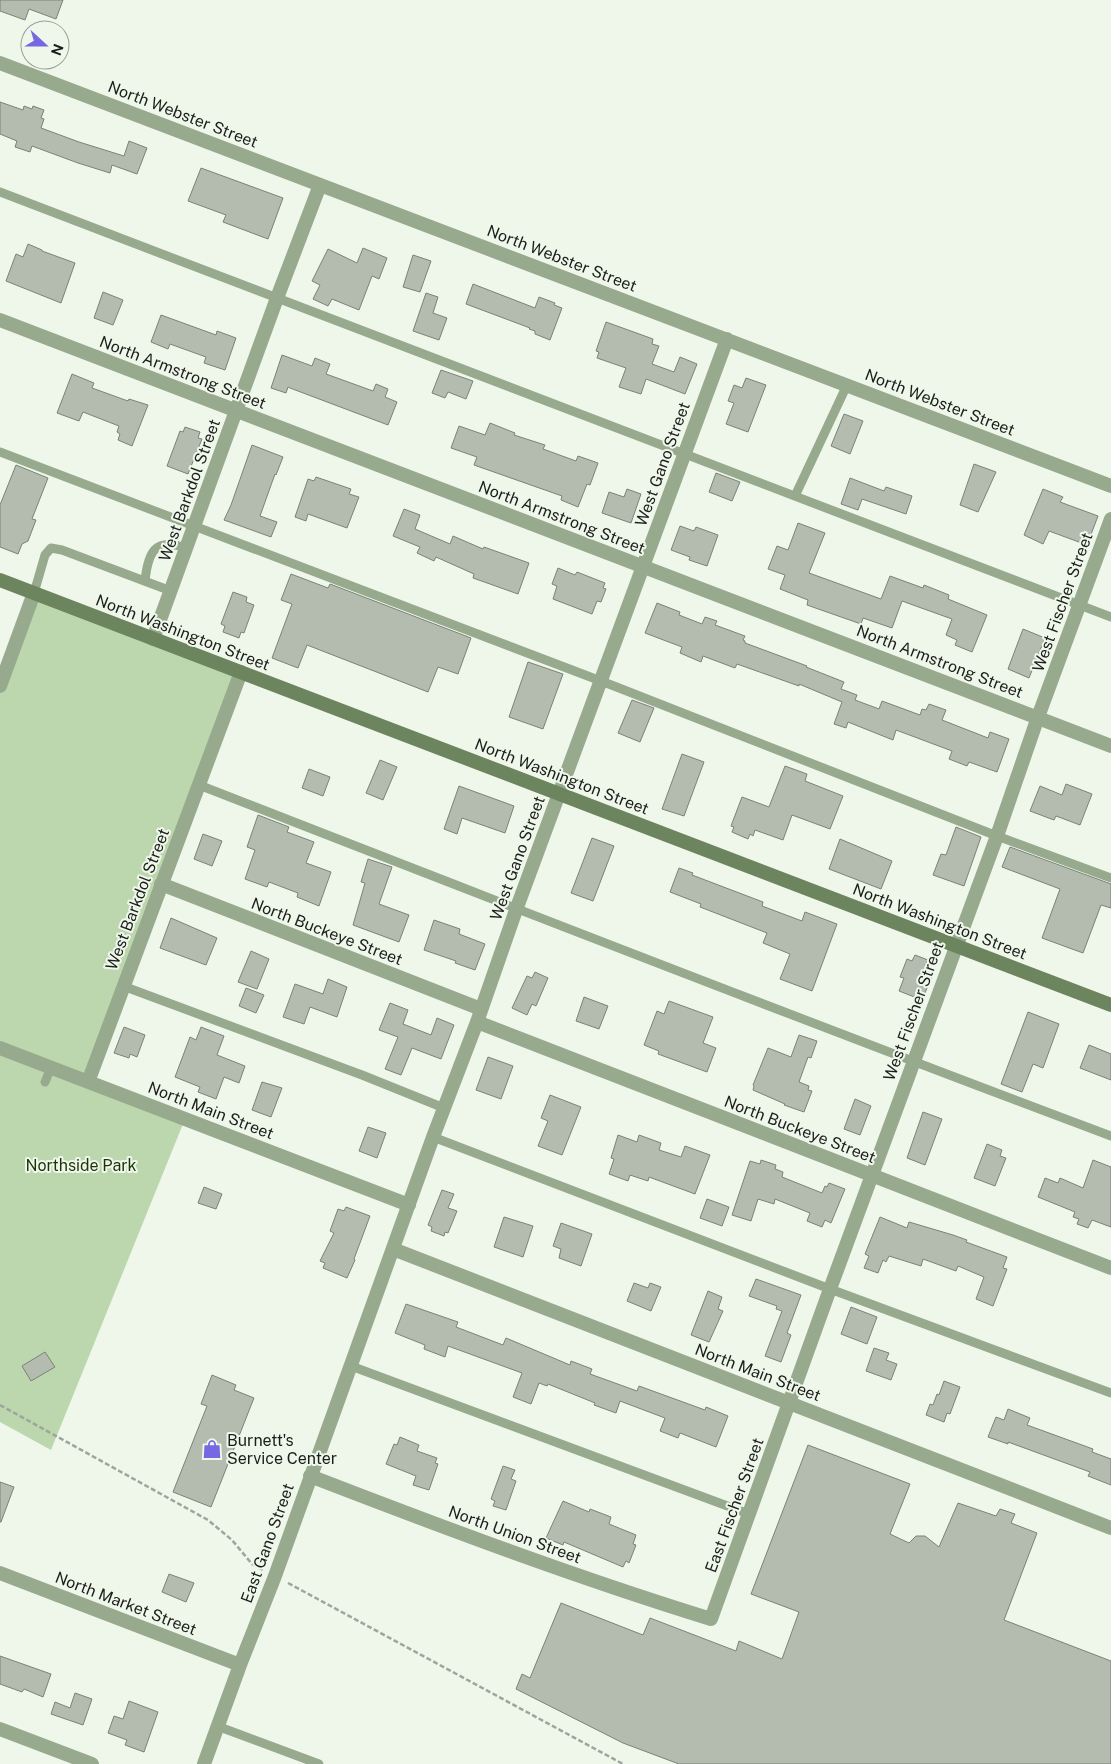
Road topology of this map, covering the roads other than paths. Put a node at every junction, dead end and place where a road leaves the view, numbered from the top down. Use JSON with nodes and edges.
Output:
{"nodes":[{"id":1,"x":0,"y":63,"type":"edge"},
{"id":2,"x":320,"y":185,"type":"junction"},
{"id":3,"x":0,"y":192,"type":"edge"},
{"id":4,"x":277,"y":298,"type":"junction"},
{"id":5,"x":0,"y":320,"type":"edge"},
{"id":6,"x":727,"y":339,"type":"junction"},
{"id":7,"x":847,"y":385,"type":"junction"},
{"id":8,"x":236,"y":411,"type":"junction"},
{"id":9,"x":0,"y":452,"type":"edge"},
{"id":10,"x":684,"y":453,"type":"junction"},
{"id":11,"x":1111,"y":486,"type":"edge"},
{"id":12,"x":795,"y":496,"type":"junction"},
{"id":13,"x":1111,"y":519,"type":"edge"},
{"id":14,"x":194,"y":526,"type":"junction"},
{"id":15,"x":186,"y":548,"type":"junction"},
{"id":16,"x":642,"y":566,"type":"junction"},
{"id":17,"x":0,"y":580,"type":"edge"},
{"id":18,"x":146,"y":581,"type":"junction"},
{"id":19,"x":170,"y":591,"type":"junction"},
{"id":20,"x":34,"y":593,"type":"junction"},
{"id":21,"x":1080,"y":605,"type":"junction"},
{"id":22,"x":1111,"y":617,"type":"edge"},
{"id":23,"x":153,"y":638,"type":"junction"},
{"id":24,"x":241,"y":672,"type":"junction"},
{"id":25,"x":600,"y":681,"type":"junction"},
{"id":26,"x":0,"y":686,"type":"edge"},
{"id":27,"x":1038,"y":717,"type":"junction"},
{"id":28,"x":1111,"y":746,"type":"edge"},
{"id":29,"x":199,"y":785,"type":"junction"},
{"id":30,"x":559,"y":794,"type":"junction"},
{"id":31,"x":997,"y":836,"type":"junction"},
{"id":32,"x":1111,"y":878,"type":"edge"},
{"id":33,"x":161,"y":884,"type":"junction"},
{"id":34,"x":516,"y":910,"type":"junction"},
{"id":35,"x":956,"y":946,"type":"junction"},
{"id":36,"x":123,"y":986,"type":"junction"},
{"id":37,"x":1111,"y":1005,"type":"edge"},
{"id":38,"x":479,"y":1016,"type":"junction"},
{"id":39,"x":0,"y":1048,"type":"edge"},
{"id":40,"x":913,"y":1062,"type":"junction"},
{"id":41,"x":51,"y":1068,"type":"junction"},
{"id":42,"x":45,"y":1082,"type":"dead end"},
{"id":43,"x":88,"y":1082,"type":"junction"},
{"id":44,"x":444,"y":1108,"type":"junction"},
{"id":45,"x":1111,"y":1136,"type":"edge"},
{"id":46,"x":433,"y":1137,"type":"junction"},
{"id":47,"x":873,"y":1176,"type":"junction"},
{"id":48,"x":409,"y":1205,"type":"junction"},
{"id":49,"x":393,"y":1249,"type":"junction"},
{"id":50,"x":1111,"y":1268,"type":"edge"},
{"id":51,"x":830,"y":1289,"type":"junction"},
{"id":52,"x":351,"y":1366,"type":"junction"},
{"id":53,"x":1111,"y":1393,"type":"edge"},
{"id":54,"x":789,"y":1403,"type":"junction"},
{"id":55,"x":310,"y":1476,"type":"junction"},
{"id":56,"x":749,"y":1514,"type":"junction"},
{"id":57,"x":1111,"y":1528,"type":"edge"},
{"id":58,"x":0,"y":1573,"type":"edge"},
{"id":59,"x":711,"y":1618,"type":"joint"},
{"id":60,"x":240,"y":1665,"type":"junction"},
{"id":61,"x":218,"y":1726,"type":"junction"},
{"id":62,"x":0,"y":1729,"type":"edge"},
{"id":63,"x":92,"y":1764,"type":"edge"},
{"id":64,"x":204,"y":1764,"type":"edge"},
{"id":65,"x":320,"y":1764,"type":"edge"}],
"edges":[{"from":1,"to":2,"type":"street","name":"North Webster Street"},
{"from":2,"to":4,"type":"street","name":"West Barkdol Street"},
{"from":2,"to":6,"type":"street","name":"North Webster Street"},
{"from":3,"to":4,"type":"lane"},
{"from":4,"to":8,"type":"street","name":"West Barkdol Street"},
{"from":4,"to":10,"type":"lane"},
{"from":5,"to":8,"type":"street","name":"North Armstrong Street"},
{"from":6,"to":7,"type":"street","name":"North Webster Street"},
{"from":6,"to":10,"type":"street","name":"West Gano Street"},
{"from":7,"to":11,"type":"street","name":"North Webster Street"},
{"from":7,"to":12,"type":"lane"},
{"from":8,"to":14,"type":"street","name":"West Barkdol Street"},
{"from":8,"to":16,"type":"street","name":"North Armstrong Street"},
{"from":9,"to":14,"type":"lane"},
{"from":10,"to":12,"type":"lane"},
{"from":10,"to":16,"type":"street","name":"West Gano Street"},
{"from":12,"to":21,"type":"lane"},
{"from":13,"to":21,"type":"street","name":"West Fischer Street"},
{"from":14,"to":15,"type":"street","name":"West Barkdol Street"},
{"from":14,"to":25,"type":"lane"},
{"from":15,"to":18,"type":"lane"},
{"from":15,"to":19,"type":"street","name":"West Barkdol Street"},
{"from":16,"to":25,"type":"street","name":"West Gano Street"},
{"from":16,"to":27,"type":"street","name":"North Armstrong Street"},
{"from":17,"to":20,"type":"main road","name":"North Washington Street"},
{"from":18,"to":19,"type":"lane"},
{"from":18,"to":20,"type":"lane"},
{"from":19,"to":23,"type":"street","name":"West Barkdol Street"},
{"from":20,"to":23,"type":"main road","name":"North Washington Street"},
{"from":20,"to":26,"type":"street"},
{"from":21,"to":22,"type":"lane"},
{"from":21,"to":27,"type":"street","name":"West Fischer Street"},
{"from":23,"to":24,"type":"main road","name":"North Washington Street"},
{"from":24,"to":29,"type":"street","name":"West Barkdol Street"},
{"from":24,"to":30,"type":"main road","name":"North Washington Street"},
{"from":25,"to":30,"type":"street","name":"West Gano Street"},
{"from":25,"to":31,"type":"lane"},
{"from":27,"to":28,"type":"street","name":"North Armstrong Street"},
{"from":27,"to":31,"type":"street","name":"West Fischer Street"},
{"from":29,"to":33,"type":"street","name":"West Barkdol Street"},
{"from":29,"to":34,"type":"lane"},
{"from":30,"to":34,"type":"street","name":"West Gano Street"},
{"from":30,"to":35,"type":"main road","name":"North Washington Street"},
{"from":31,"to":32,"type":"lane"},
{"from":31,"to":35,"type":"street","name":"West Fischer Street"},
{"from":33,"to":36,"type":"street","name":"West Barkdol Street"},
{"from":33,"to":38,"type":"street","name":"North Buckeye Street"},
{"from":34,"to":38,"type":"street","name":"West Gano Street"},
{"from":34,"to":40,"type":"lane"},
{"from":35,"to":37,"type":"main road","name":"North Washington Street"},
{"from":35,"to":40,"type":"street","name":"West Fischer Street"},
{"from":36,"to":43,"type":"street","name":"West Barkdol Street"},
{"from":36,"to":44,"type":"lane"},
{"from":38,"to":44,"type":"street","name":"West Gano Street"},
{"from":38,"to":47,"type":"street","name":"North Buckeye Street"},
{"from":39,"to":41,"type":"street","name":"North Main Street"},
{"from":40,"to":45,"type":"lane"},
{"from":40,"to":47,"type":"street","name":"West Fischer Street"},
{"from":41,"to":42,"type":"lane"},
{"from":41,"to":43,"type":"street","name":"North Main Street"},
{"from":43,"to":48,"type":"street","name":"North Main Street"},
{"from":44,"to":46,"type":"street","name":"West Gano Street"},
{"from":46,"to":48,"type":"street","name":"West Gano Street"},
{"from":46,"to":51,"type":"lane"},
{"from":47,"to":50,"type":"street","name":"North Buckeye Street"},
{"from":47,"to":51,"type":"street","name":"West Fischer Street"},
{"from":48,"to":49,"type":"street","name":"West Gano Street"},
{"from":49,"to":52,"type":"street","name":"East Gano Street"},
{"from":49,"to":54,"type":"street","name":"North Main Street"},
{"from":51,"to":53,"type":"lane"},
{"from":51,"to":54,"type":"street","name":"West Fischer Street"},
{"from":52,"to":55,"type":"street","name":"East Gano Street"},
{"from":52,"to":56,"type":"lane"},
{"from":54,"to":56,"type":"street","name":"East Fischer Street"},
{"from":54,"to":57,"type":"street","name":"North Main Street"},
{"from":55,"to":59,"type":"street","name":"North Union Street"},
{"from":55,"to":60,"type":"street","name":"East Gano Street"},
{"from":56,"to":59,"type":"street","name":"East Fischer Street"},
{"from":58,"to":60,"type":"street","name":"North Market Street"},
{"from":60,"to":61,"type":"street","name":"East Gano Street"},
{"from":61,"to":64,"type":"street","name":"East Gano Street"},
{"from":61,"to":65,"type":"lane"},
{"from":62,"to":63,"type":"street"}]}
